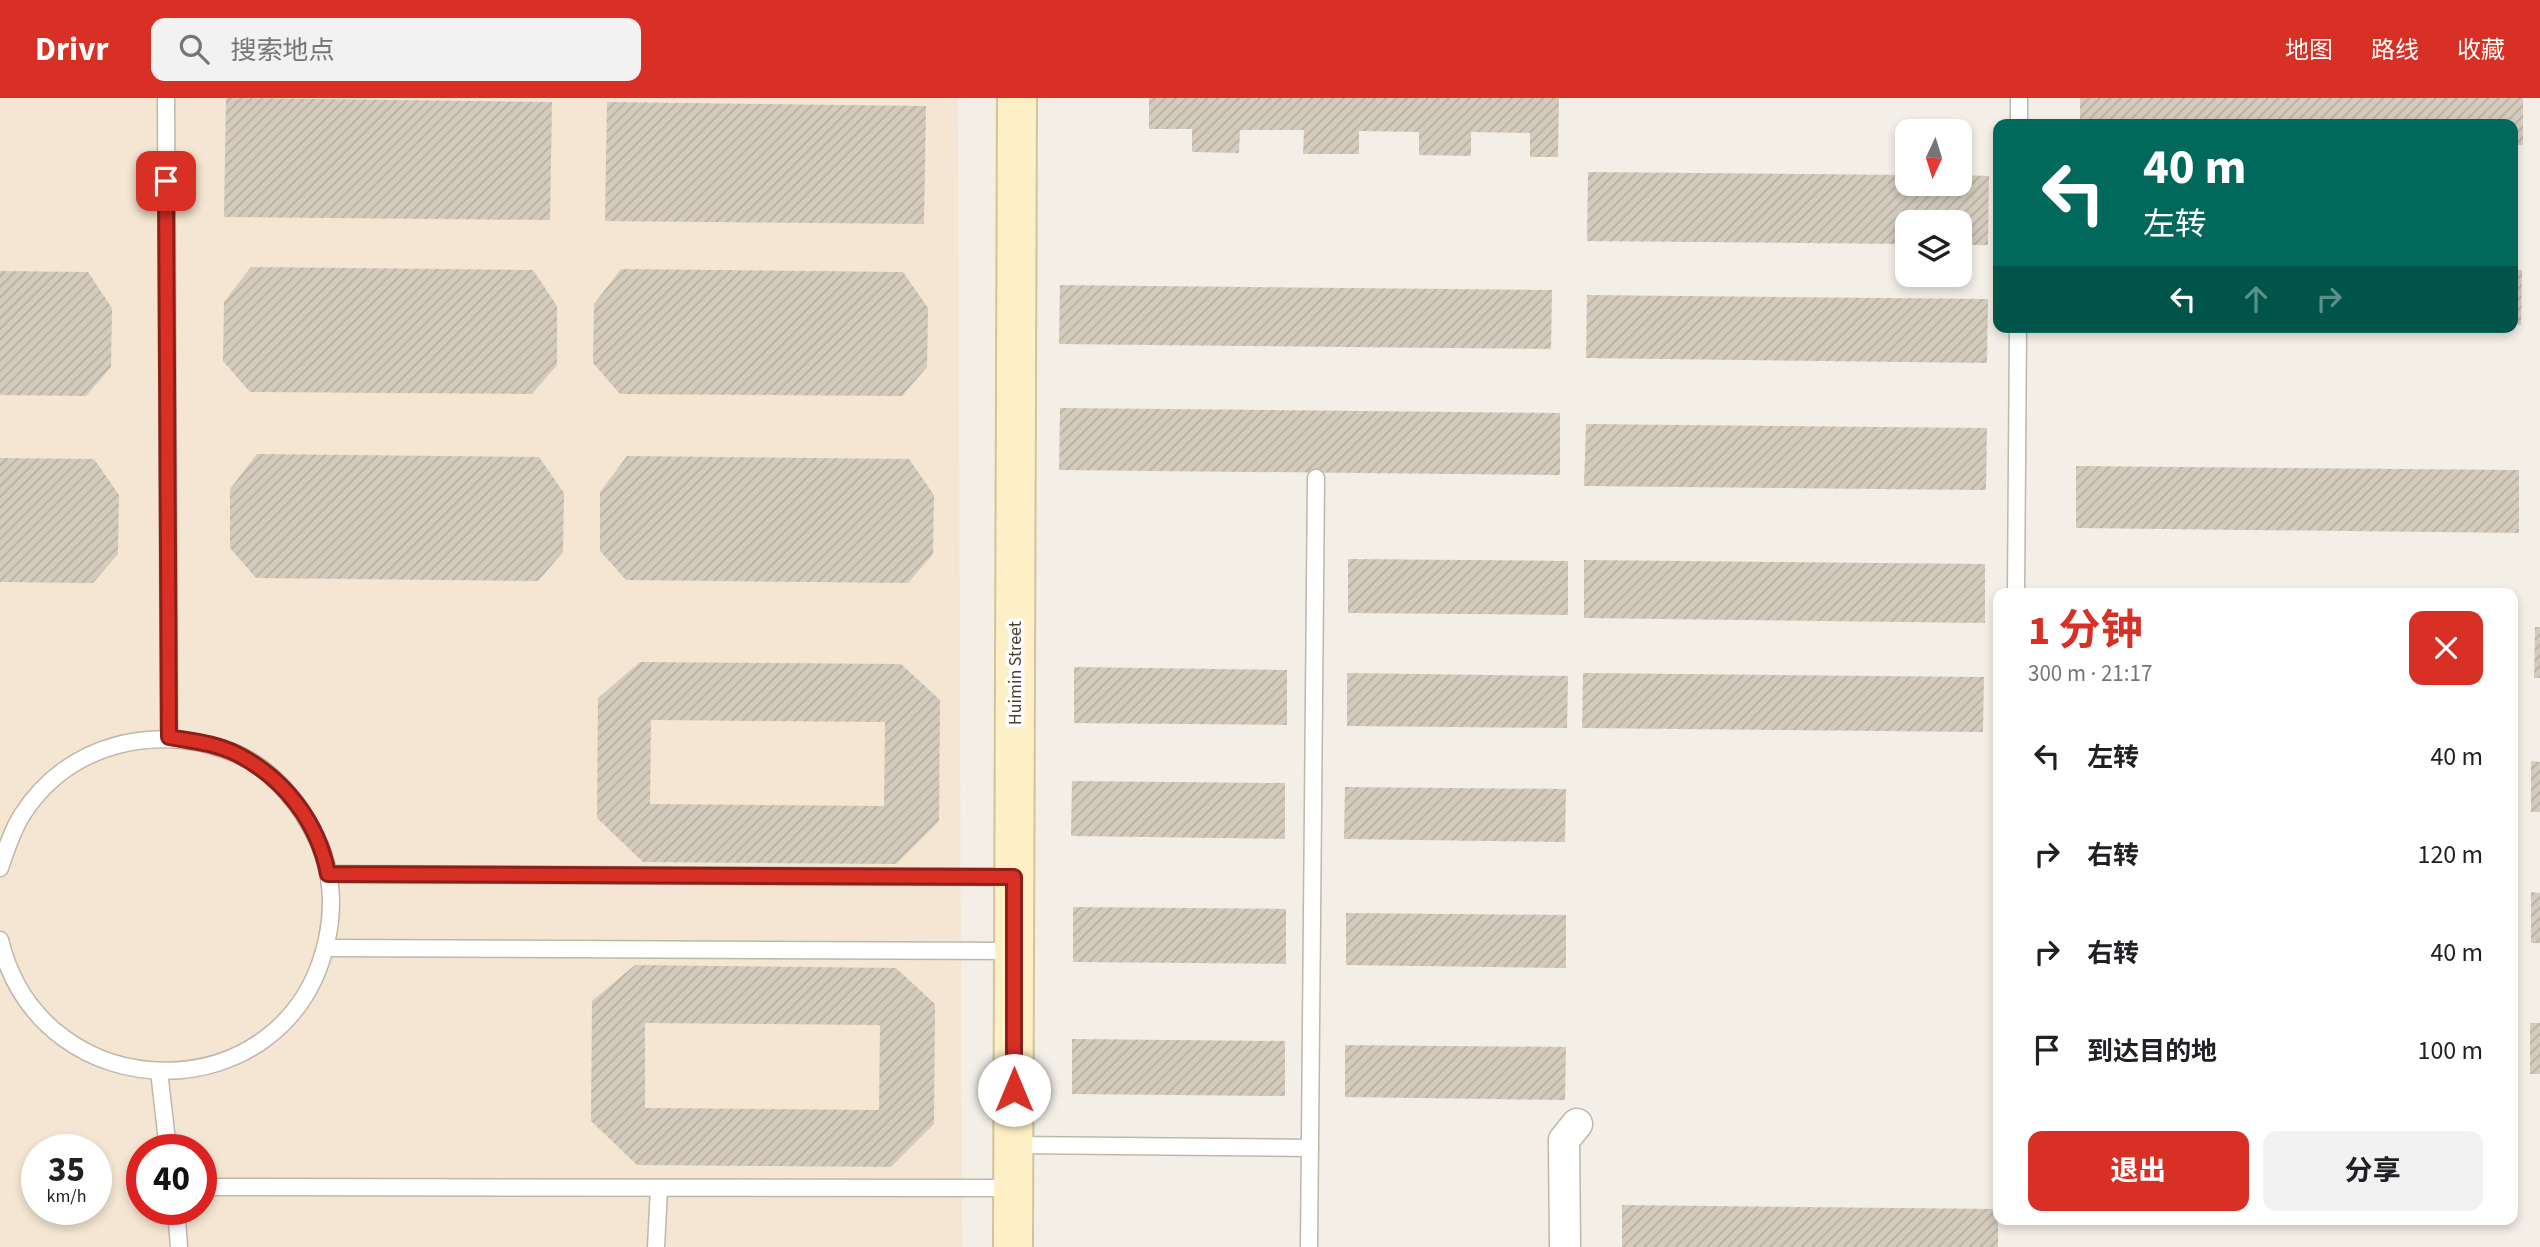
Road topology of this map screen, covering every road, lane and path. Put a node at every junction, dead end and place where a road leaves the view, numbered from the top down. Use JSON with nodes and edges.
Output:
{"nodes":[{"id":1,"x":166,"y":98,"type":"edge"},
{"id":2,"x":1017,"y":98,"type":"edge"},
{"id":3,"x":2019,"y":98,"type":"edge"},
{"id":4,"x":2019,"y":119,"type":"edge"},
{"id":5,"x":2018,"y":333,"type":"edge"},
{"id":6,"x":1316,"y":478,"type":"dead end"},
{"id":7,"x":2016,"y":588,"type":"edge"},
{"id":8,"x":169,"y":737,"type":"junction"},
{"id":9,"x":0,"y":868,"type":"edge"},
{"id":10,"x":328,"y":874,"type":"junction"},
{"id":11,"x":1014,"y":877,"type":"junction"},
{"id":12,"x":1,"y":944,"type":"edge"},
{"id":13,"x":326,"y":948,"type":"junction"},
{"id":14,"x":1014,"y":951,"type":"junction"},
{"id":15,"x":159,"y":1071,"type":"junction"},
{"id":16,"x":1577,"y":1124,"type":"dead end"},
{"id":17,"x":166,"y":1134,"type":"edge"},
{"id":18,"x":1014,"y":1145,"type":"junction"},
{"id":19,"x":1310,"y":1148,"type":"junction"},
{"id":20,"x":217,"y":1187,"type":"edge"},
{"id":21,"x":659,"y":1188,"type":"junction"},
{"id":22,"x":1014,"y":1188,"type":"junction"},
{"id":23,"x":177,"y":1225,"type":"edge"},
{"id":24,"x":179,"y":1247,"type":"edge"},
{"id":25,"x":656,"y":1247,"type":"edge"},
{"id":26,"x":1013,"y":1247,"type":"edge"},
{"id":27,"x":1309,"y":1247,"type":"edge"},
{"id":28,"x":1565,"y":1247,"type":"edge"}],
"edges":[{"from":1,"to":8,"type":"lane"},
{"from":2,"to":11,"type":"street","name":"Huimin Street"},
{"from":3,"to":4,"type":"lane"},
{"from":5,"to":7,"type":"lane"},
{"from":6,"to":19,"type":"lane"},
{"from":8,"to":9,"type":"lane"},
{"from":8,"to":10,"type":"lane"},
{"from":10,"to":11,"type":"lane"},
{"from":10,"to":13,"type":"lane"},
{"from":11,"to":14,"type":"street","name":"Huimin Street"},
{"from":12,"to":15,"type":"lane"},
{"from":13,"to":14,"type":"lane"},
{"from":13,"to":15,"type":"lane"},
{"from":14,"to":18,"type":"street","name":"Huimin Street"},
{"from":15,"to":17,"type":"lane"},
{"from":16,"to":28,"type":"street"},
{"from":18,"to":19,"type":"lane"},
{"from":18,"to":22,"type":"street","name":"Huimin Street"},
{"from":19,"to":27,"type":"lane"},
{"from":20,"to":21,"type":"lane"},
{"from":21,"to":22,"type":"lane"},
{"from":21,"to":25,"type":"lane"},
{"from":22,"to":26,"type":"street","name":"Huimin Street"},
{"from":23,"to":24,"type":"lane"}]}
